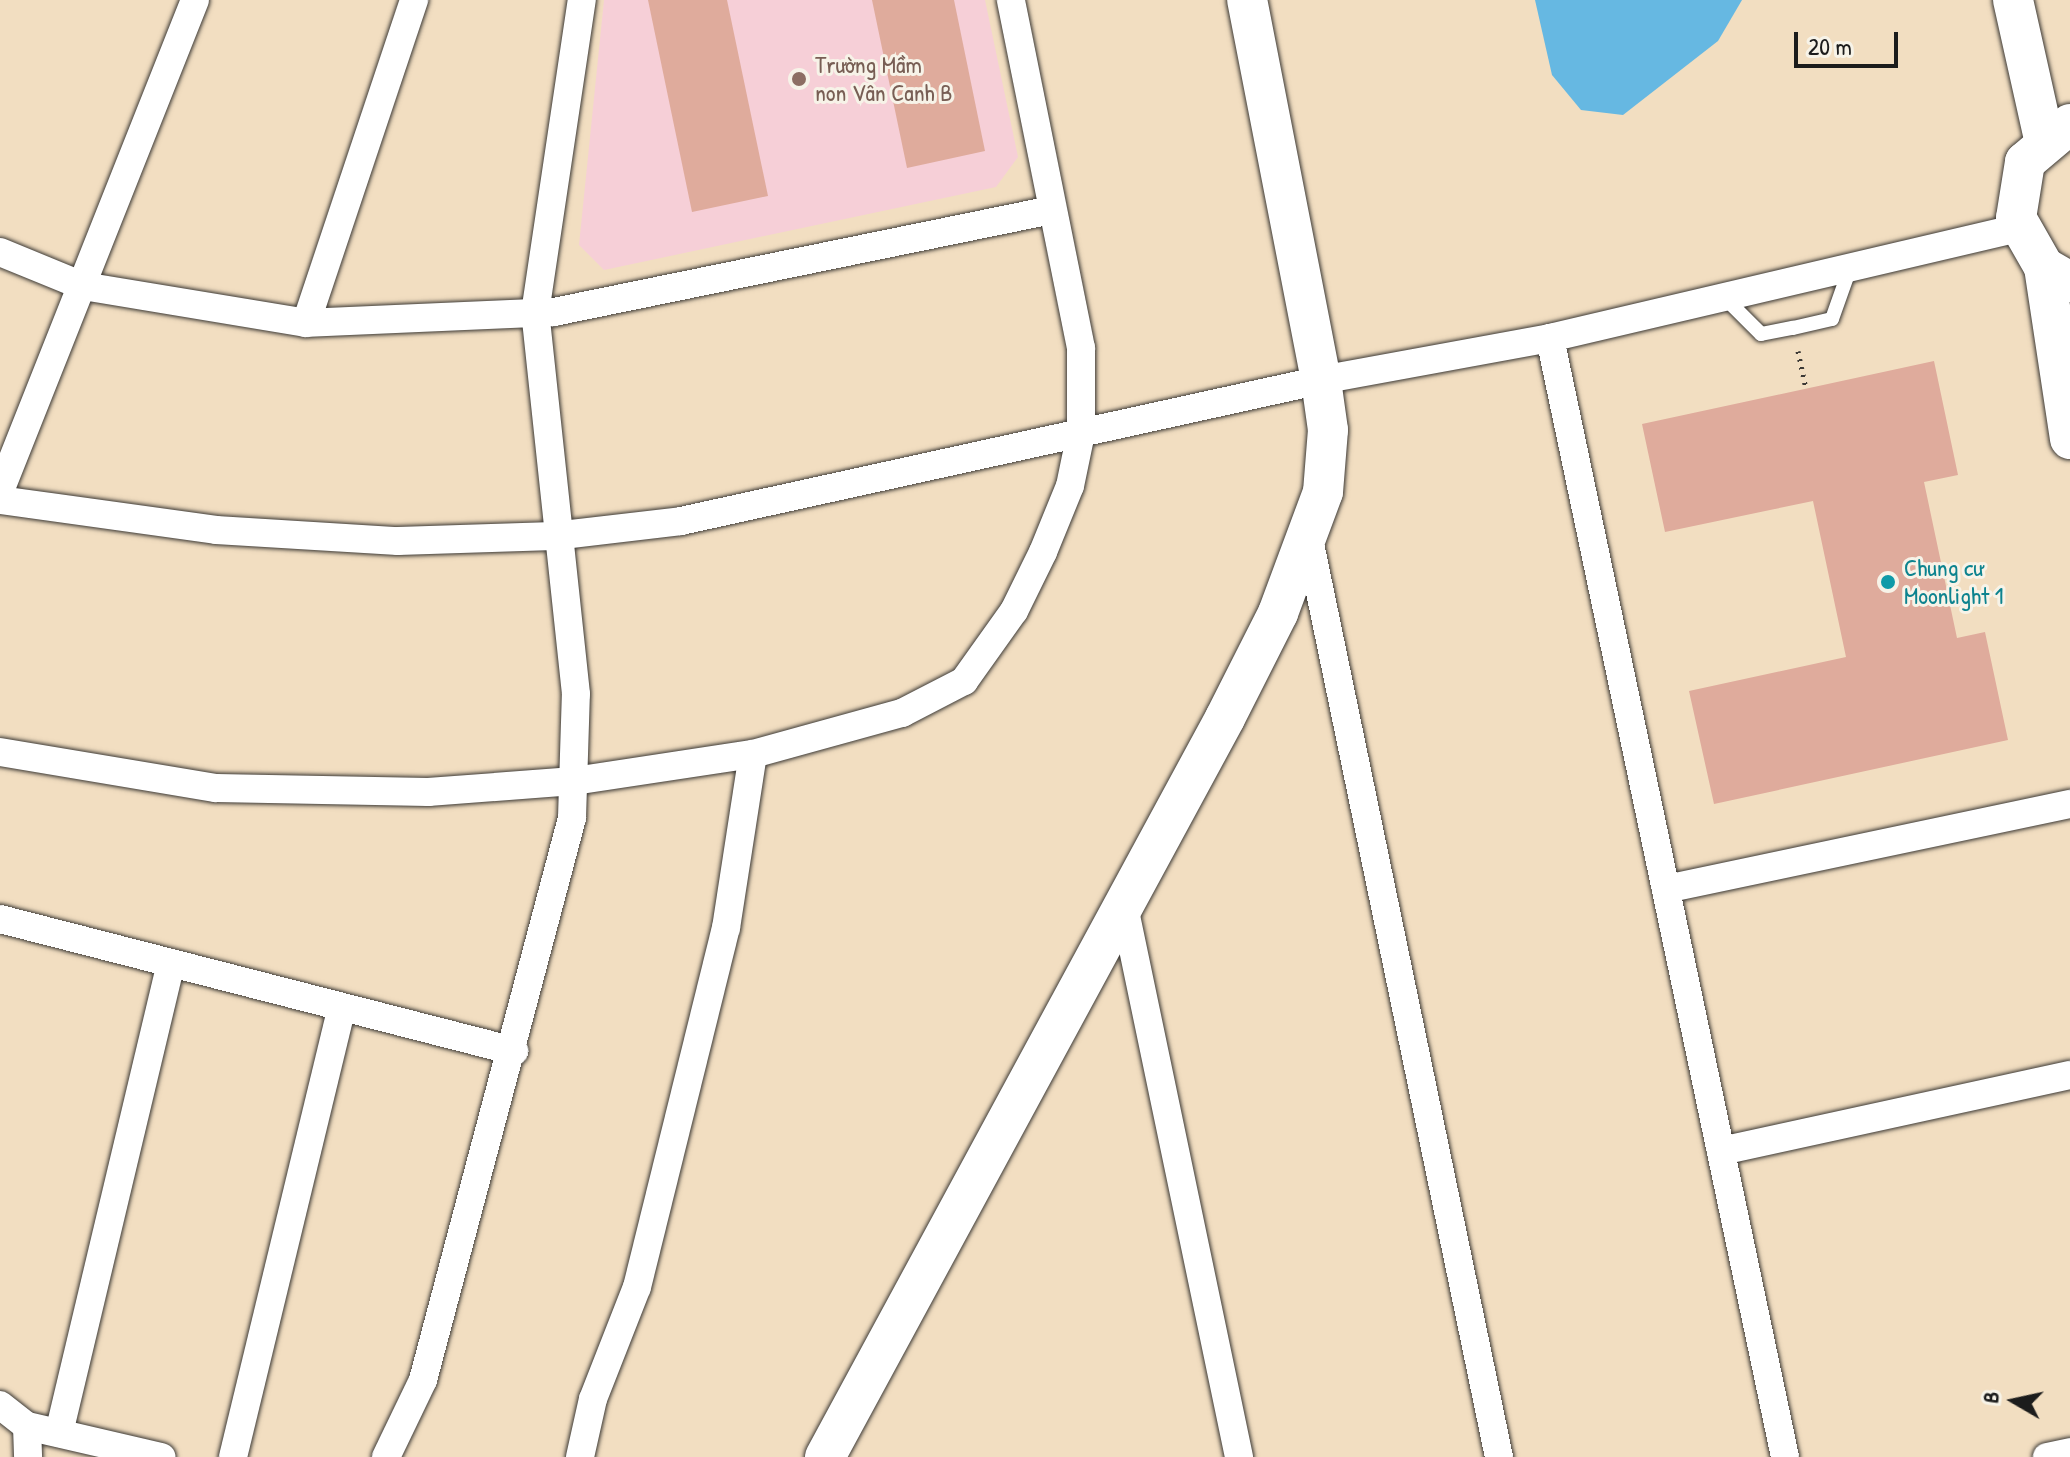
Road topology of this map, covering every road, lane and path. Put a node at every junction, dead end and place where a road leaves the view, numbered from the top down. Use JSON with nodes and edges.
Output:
{"nodes":[{"id":1,"x":195,"y":0,"type":"edge"},
{"id":2,"x":414,"y":0,"type":"edge"},
{"id":3,"x":582,"y":0,"type":"edge"},
{"id":4,"x":1011,"y":0,"type":"edge"},
{"id":5,"x":1247,"y":0,"type":"edge"},
{"id":6,"x":2013,"y":0,"type":"edge"},
{"id":7,"x":2057,"y":132,"type":"edge"},
{"id":8,"x":1052,"y":210,"type":"junction"},
{"id":9,"x":2019,"y":228,"type":"junction"},
{"id":10,"x":0,"y":252,"type":"edge"},
{"id":11,"x":1849,"y":271,"type":"junction"},
{"id":12,"x":2057,"y":275,"type":"edge"},
{"id":13,"x":83,"y":286,"type":"junction"},
{"id":14,"x":1725,"y":298,"type":"junction"},
{"id":15,"x":535,"y":313,"type":"junction"},
{"id":16,"x":306,"y":323,"type":"junction"},
{"id":17,"x":1793,"y":328,"type":"junction"},
{"id":18,"x":1550,"y":338,"type":"junction"},
{"id":19,"x":1321,"y":380,"type":"junction"},
{"id":20,"x":1806,"y":389,"type":"dead end"},
{"id":21,"x":1081,"y":433,"type":"junction"},
{"id":22,"x":2070,"y":439,"type":"edge"},
{"id":23,"x":0,"y":491,"type":"edge"},
{"id":24,"x":0,"y":500,"type":"edge"},
{"id":25,"x":1308,"y":534,"type":"junction"},
{"id":26,"x":554,"y":536,"type":"junction"},
{"id":27,"x":0,"y":752,"type":"edge"},
{"id":28,"x":753,"y":754,"type":"junction"},
{"id":29,"x":574,"y":781,"type":"junction"},
{"id":30,"x":2070,"y":804,"type":"edge"},
{"id":31,"x":1666,"y":889,"type":"junction"},
{"id":32,"x":1124,"y":906,"type":"junction"},
{"id":33,"x":2,"y":928,"type":"edge"},
{"id":34,"x":171,"y":963,"type":"junction"},
{"id":35,"x":342,"y":1008,"type":"junction"},
{"id":36,"x":514,"y":1051,"type":"junction"},
{"id":37,"x":2070,"y":1075,"type":"edge"},
{"id":38,"x":1721,"y":1151,"type":"junction"},
{"id":39,"x":0,"y":1405,"type":"edge"},
{"id":40,"x":27,"y":1426,"type":"junction"},
{"id":41,"x":59,"y":1433,"type":"junction"},
{"id":42,"x":2070,"y":1452,"type":"edge"},
{"id":43,"x":28,"y":1457,"type":"edge"},
{"id":44,"x":161,"y":1457,"type":"edge"},
{"id":45,"x":233,"y":1457,"type":"edge"},
{"id":46,"x":386,"y":1457,"type":"edge"},
{"id":47,"x":580,"y":1457,"type":"edge"},
{"id":48,"x":825,"y":1457,"type":"edge"},
{"id":49,"x":1239,"y":1457,"type":"edge"},
{"id":50,"x":1499,"y":1457,"type":"edge"},
{"id":51,"x":1785,"y":1457,"type":"edge"},
{"id":52,"x":2047,"y":1457,"type":"edge"}],
"edges":[{"from":1,"to":13,"type":"street"},
{"from":2,"to":16,"type":"street"},
{"from":3,"to":15,"type":"street"},
{"from":4,"to":8,"type":"street"},
{"from":5,"to":19,"type":"street"},
{"from":6,"to":7,"type":"street"},
{"from":7,"to":9,"type":"street"},
{"from":8,"to":15,"type":"street"},
{"from":8,"to":21,"type":"street"},
{"from":9,"to":11,"type":"street"},
{"from":9,"to":12,"type":"street"},
{"from":10,"to":13,"type":"street"},
{"from":11,"to":14,"type":"street"},
{"from":11,"to":17,"type":"lane"},
{"from":12,"to":22,"type":"street"},
{"from":13,"to":16,"type":"street"},
{"from":13,"to":23,"type":"street"},
{"from":14,"to":17,"type":"lane"},
{"from":14,"to":18,"type":"street"},
{"from":15,"to":16,"type":"street"},
{"from":15,"to":26,"type":"street"},
{"from":17,"to":20,"type":"path"},
{"from":18,"to":19,"type":"street"},
{"from":18,"to":31,"type":"street"},
{"from":19,"to":21,"type":"street"},
{"from":19,"to":25,"type":"street"},
{"from":21,"to":26,"type":"street"},
{"from":21,"to":28,"type":"street"},
{"from":24,"to":26,"type":"street"},
{"from":25,"to":32,"type":"street"},
{"from":25,"to":50,"type":"street"},
{"from":26,"to":29,"type":"street"},
{"from":27,"to":29,"type":"street"},
{"from":28,"to":29,"type":"street"},
{"from":28,"to":47,"type":"street"},
{"from":29,"to":36,"type":"street"},
{"from":30,"to":31,"type":"street"},
{"from":31,"to":38,"type":"street"},
{"from":32,"to":48,"type":"street"},
{"from":32,"to":49,"type":"street"},
{"from":33,"to":34,"type":"street"},
{"from":34,"to":35,"type":"street"},
{"from":34,"to":41,"type":"street"},
{"from":35,"to":36,"type":"street"},
{"from":35,"to":45,"type":"street"},
{"from":36,"to":46,"type":"street"},
{"from":37,"to":38,"type":"street"},
{"from":38,"to":51,"type":"street"},
{"from":39,"to":40,"type":"street"},
{"from":40,"to":41,"type":"street"},
{"from":40,"to":43,"type":"street"},
{"from":41,"to":44,"type":"street"},
{"from":42,"to":52,"type":"street"}]}
